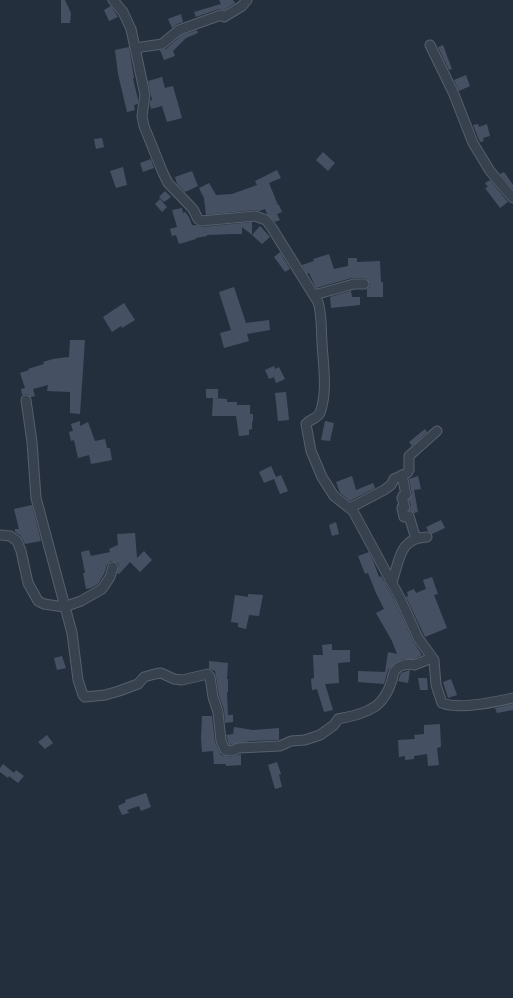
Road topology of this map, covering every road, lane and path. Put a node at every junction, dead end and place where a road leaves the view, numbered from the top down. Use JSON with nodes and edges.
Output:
{"nodes":[{"id":1,"x":113,"y":0,"type":"edge"},
{"id":2,"x":247,"y":0,"type":"edge"},
{"id":3,"x":430,"y":45,"type":"dead end"},
{"id":4,"x":136,"y":48,"type":"junction"},
{"id":5,"x":513,"y":198,"type":"edge"},
{"id":6,"x":364,"y":284,"type":"dead end"},
{"id":7,"x":314,"y":295,"type":"junction"},
{"id":8,"x":26,"y":400,"type":"dead end"},
{"id":9,"x":437,"y":431,"type":"dead end"},
{"id":10,"x":402,"y":476,"type":"junction"},
{"id":11,"x":350,"y":508,"type":"junction"},
{"id":12,"x":0,"y":535,"type":"edge"},
{"id":13,"x":427,"y":537,"type":"dead end"},
{"id":14,"x":416,"y":539,"type":"junction"},
{"id":15,"x":113,"y":567,"type":"dead end"},
{"id":16,"x":390,"y":581,"type":"junction"},
{"id":17,"x":64,"y":607,"type":"junction"},
{"id":18,"x":432,"y":658,"type":"junction"},
{"id":19,"x":513,"y":698,"type":"edge"}],
"edges":[{"from":1,"to":4,"type":"street"},
{"from":2,"to":4,"type":"street"},
{"from":3,"to":5,"type":"street"},
{"from":4,"to":7,"type":"street"},
{"from":6,"to":7,"type":"street"},
{"from":7,"to":11,"type":"street"},
{"from":8,"to":17,"type":"street"},
{"from":9,"to":10,"type":"street"},
{"from":10,"to":11,"type":"street"},
{"from":10,"to":14,"type":"street"},
{"from":11,"to":16,"type":"street"},
{"from":12,"to":17,"type":"street"},
{"from":13,"to":14,"type":"street"},
{"from":14,"to":16,"type":"street"},
{"from":15,"to":17,"type":"street"},
{"from":16,"to":18,"type":"street"},
{"from":17,"to":18,"type":"street"},
{"from":18,"to":19,"type":"street"}]}
